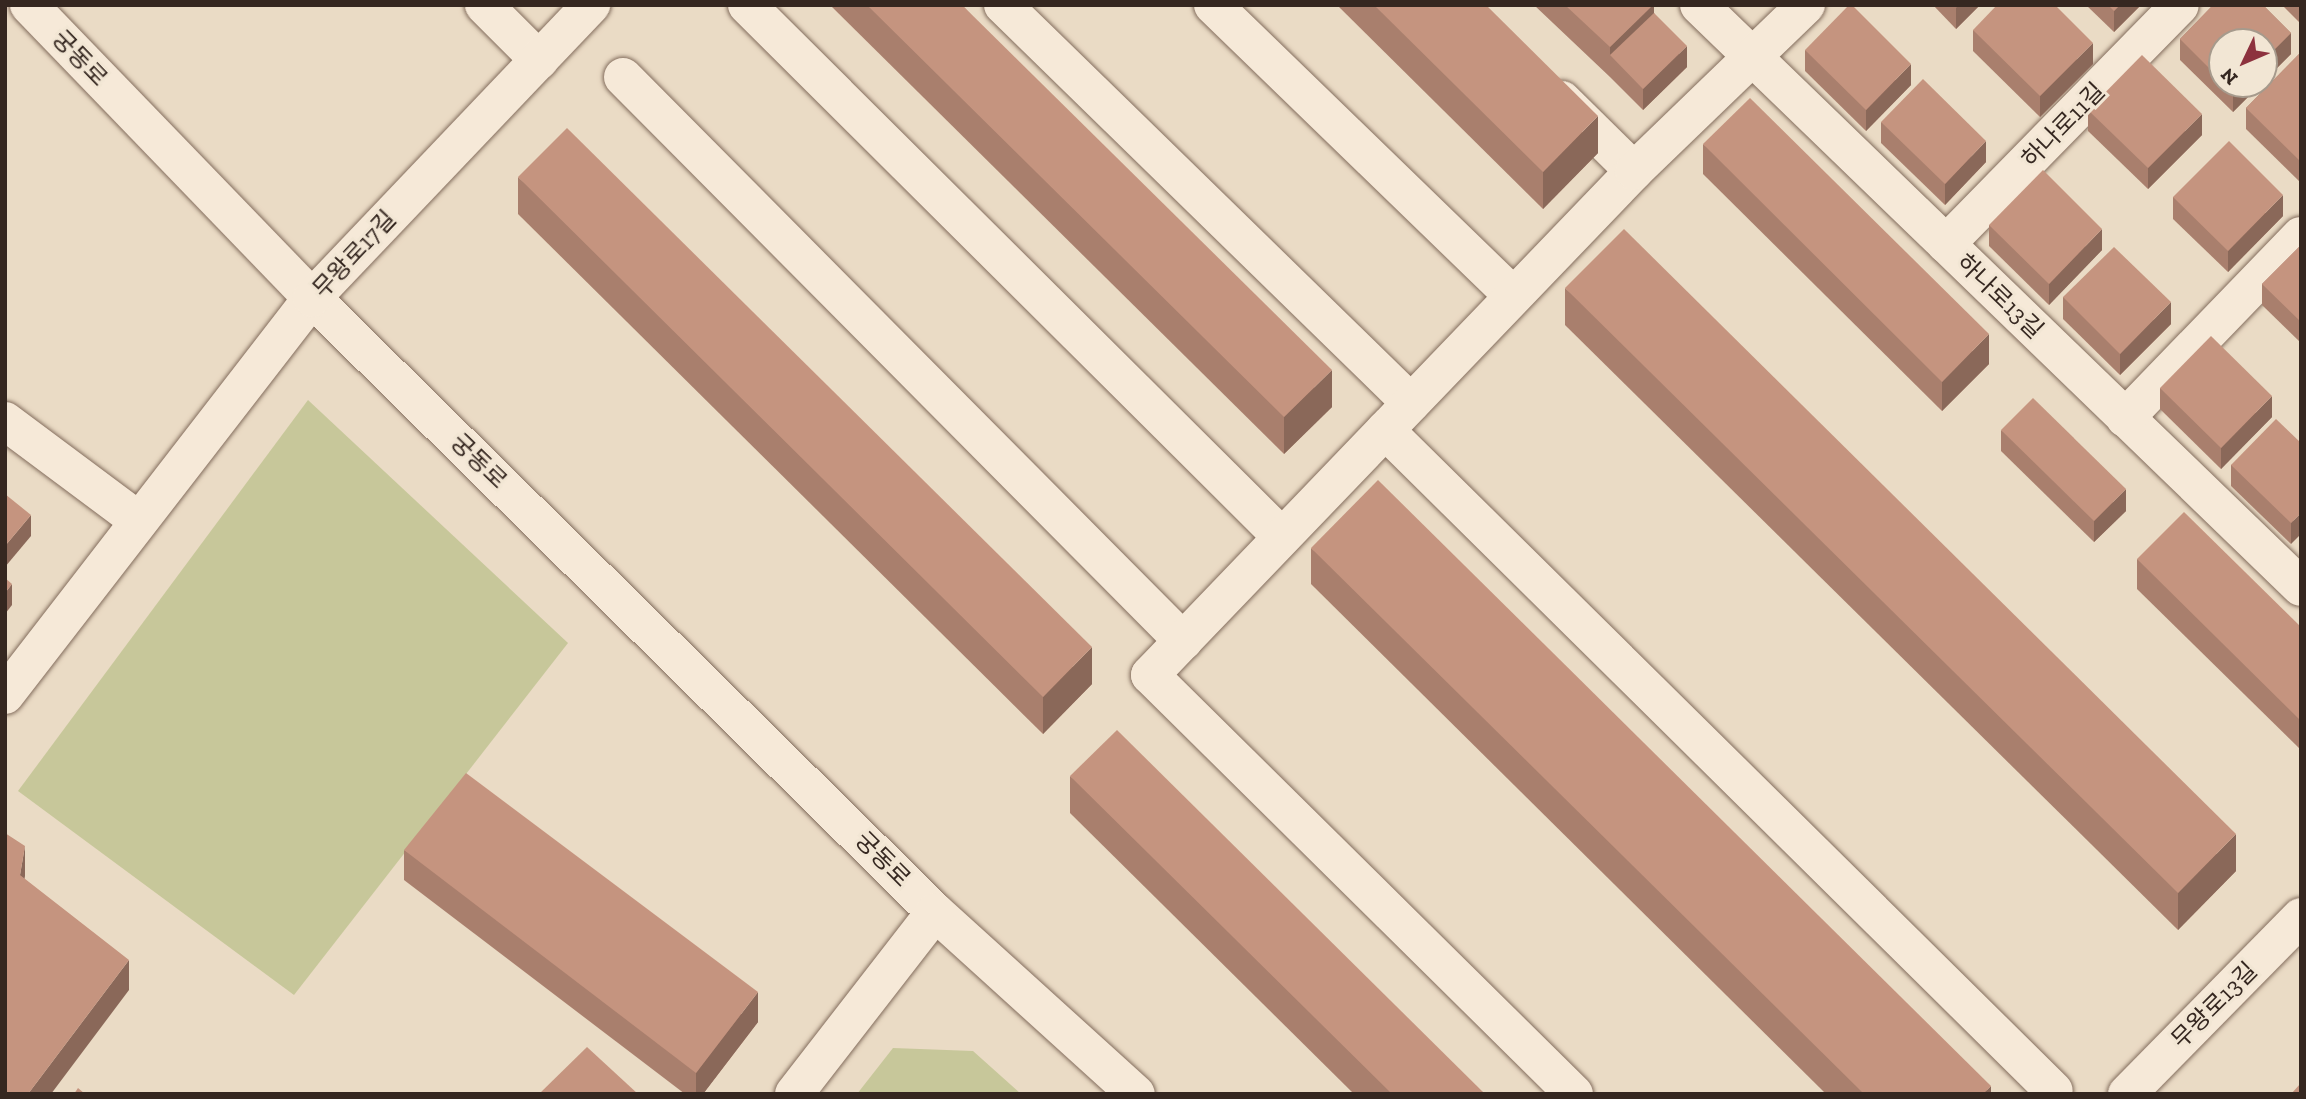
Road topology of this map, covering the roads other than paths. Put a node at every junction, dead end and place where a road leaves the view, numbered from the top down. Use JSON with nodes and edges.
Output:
{"nodes":[{"id":1,"x":29,"y":5,"type":"edge"},
{"id":2,"x":484,"y":5,"type":"edge"},
{"id":3,"x":591,"y":5,"type":"edge"},
{"id":4,"x":747,"y":5,"type":"edge"},
{"id":5,"x":1003,"y":5,"type":"edge"},
{"id":6,"x":1213,"y":5,"type":"edge"},
{"id":7,"x":1699,"y":5,"type":"edge"},
{"id":8,"x":1806,"y":5,"type":"edge"},
{"id":9,"x":2180,"y":5,"type":"edge"},
{"id":10,"x":1753,"y":58,"type":"junction"},
{"id":11,"x":539,"y":60,"type":"junction"},
{"id":12,"x":1535,"y":73,"type":"edge"},
{"id":13,"x":623,"y":77,"type":"dead end"},
{"id":14,"x":1634,"y":171,"type":"junction"},
{"id":15,"x":2301,"y":236,"type":"edge"},
{"id":16,"x":1945,"y":244,"type":"junction"},
{"id":17,"x":1513,"y":296,"type":"junction"},
{"id":18,"x":312,"y":298,"type":"junction"},
{"id":19,"x":1398,"y":416,"type":"junction"},
{"id":20,"x":2126,"y":418,"type":"junction"},
{"id":21,"x":5,"y":421,"type":"edge"},
{"id":22,"x":138,"y":520,"type":"junction"},
{"id":23,"x":1282,"y":537,"type":"junction"},
{"id":24,"x":2299,"y":583,"type":"edge"},
{"id":25,"x":1183,"y":640,"type":"junction"},
{"id":26,"x":5,"y":695,"type":"edge"},
{"id":27,"x":935,"y":912,"type":"junction"},
{"id":28,"x":2301,"y":917,"type":"edge"},
{"id":29,"x":2054,"y":1091,"type":"dead end"},
{"id":30,"x":794,"y":1094,"type":"edge"},
{"id":31,"x":1136,"y":1094,"type":"edge"},
{"id":32,"x":1574,"y":1094,"type":"edge"},
{"id":33,"x":2127,"y":1094,"type":"edge"}],
"edges":[{"from":1,"to":18,"type":"street","name":"궁동로"},
{"from":2,"to":11,"type":"street"},
{"from":3,"to":11,"type":"street","name":"무왕로17길"},
{"from":4,"to":23,"type":"street"},
{"from":5,"to":19,"type":"street"},
{"from":6,"to":17,"type":"street"},
{"from":7,"to":10,"type":"street","name":"하나로13길"},
{"from":8,"to":10,"type":"street"},
{"from":9,"to":16,"type":"street","name":"하나로11길"},
{"from":10,"to":14,"type":"street"},
{"from":10,"to":16,"type":"street","name":"하나로13길"},
{"from":11,"to":18,"type":"street","name":"무왕로17길"},
{"from":12,"to":14,"type":"street"},
{"from":13,"to":25,"type":"street"},
{"from":14,"to":17,"type":"street"},
{"from":15,"to":20,"type":"street"},
{"from":16,"to":20,"type":"street","name":"하나로13길"},
{"from":17,"to":19,"type":"street"},
{"from":18,"to":22,"type":"street","name":"무왕로17길"},
{"from":18,"to":27,"type":"street","name":"궁동로"},
{"from":19,"to":23,"type":"street"},
{"from":19,"to":29,"type":"street"},
{"from":20,"to":24,"type":"street","name":"하나로13길"},
{"from":21,"to":22,"type":"street"},
{"from":22,"to":26,"type":"street","name":"무왕로17길"},
{"from":23,"to":25,"type":"street"},
{"from":25,"to":32,"type":"street"},
{"from":27,"to":30,"type":"street"},
{"from":27,"to":31,"type":"street","name":"궁동로"},
{"from":28,"to":33,"type":"street","name":"무왕로13길"}]}
